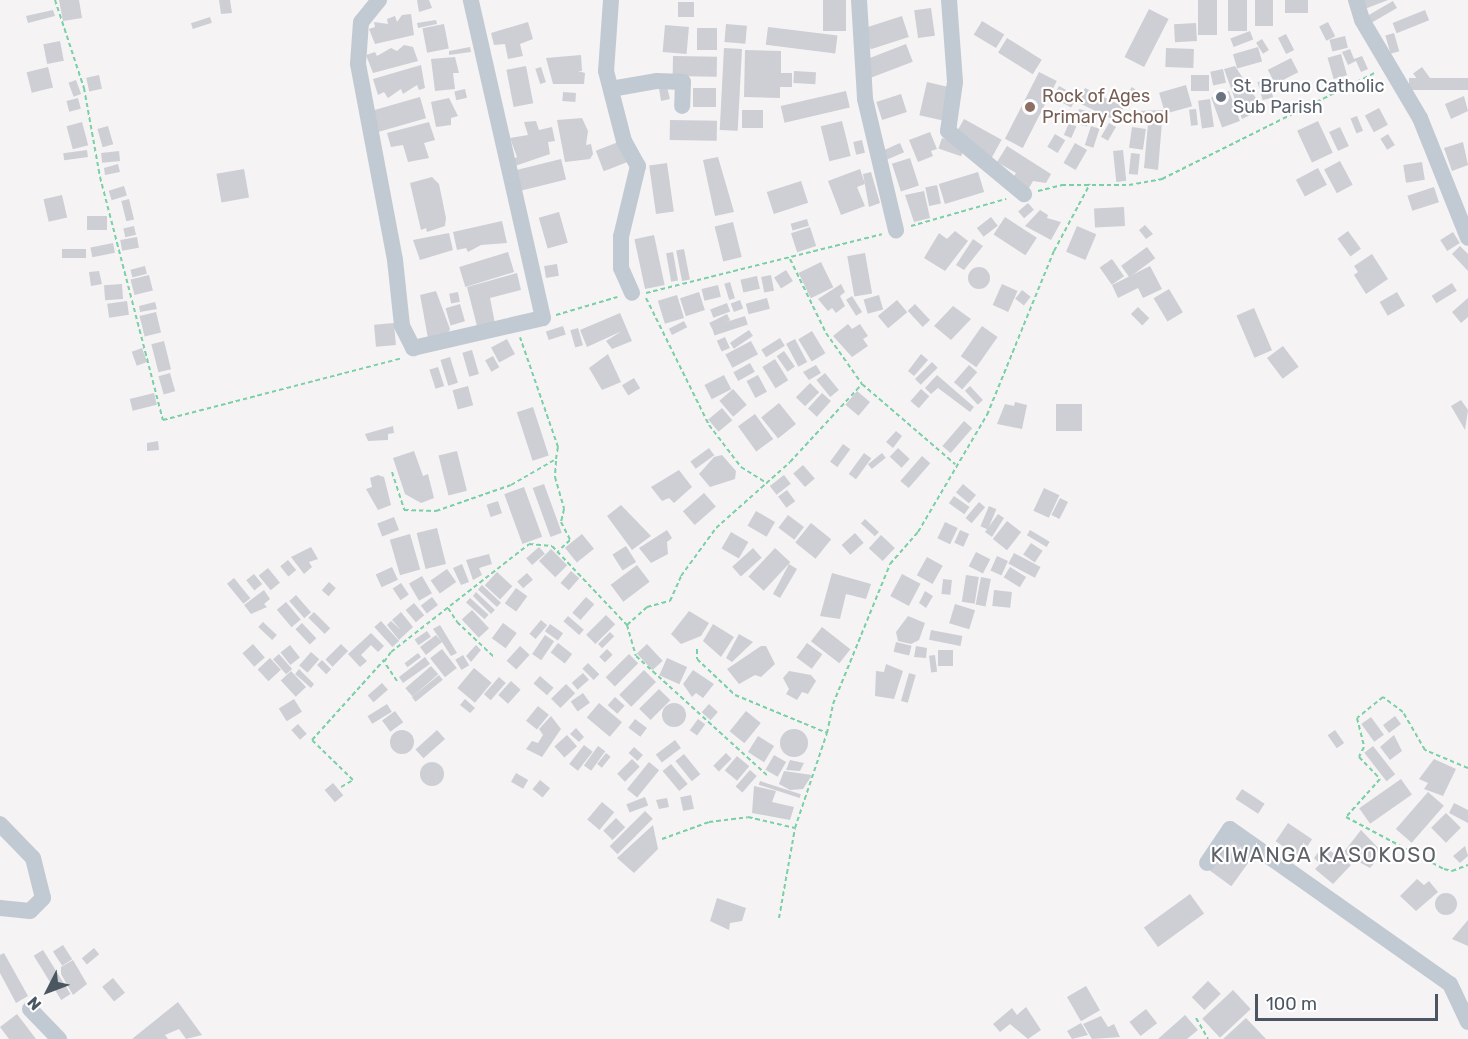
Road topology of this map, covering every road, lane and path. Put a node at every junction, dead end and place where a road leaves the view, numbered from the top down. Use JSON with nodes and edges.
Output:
{"nodes":[{"id":1,"x":55,"y":0,"type":"edge"},
{"id":2,"x":379,"y":0,"type":"edge"},
{"id":3,"x":471,"y":0,"type":"edge"},
{"id":4,"x":611,"y":0,"type":"edge"},
{"id":5,"x":859,"y":0,"type":"edge"},
{"id":6,"x":949,"y":0,"type":"edge"},
{"id":7,"x":1356,"y":0,"type":"edge"},
{"id":8,"x":1388,"y":67,"type":"junction"},
{"id":9,"x":611,"y":89,"type":"junction"},
{"id":10,"x":682,"y":106,"type":"dead end"},
{"id":11,"x":1090,"y":184,"type":"junction"},
{"id":12,"x":1024,"y":194,"type":"junction"},
{"id":13,"x":896,"y":230,"type":"junction"},
{"id":14,"x":1468,"y":238,"type":"edge"},
{"id":15,"x":790,"y":259,"type":"junction"},
{"id":16,"x":638,"y":293,"type":"junction"},
{"id":17,"x":543,"y":318,"type":"junction"},
{"id":18,"x":516,"y":326,"type":"junction"},
{"id":19,"x":413,"y":348,"type":"junction"},
{"id":20,"x":862,"y":384,"type":"junction"},
{"id":21,"x":556,"y":459,"type":"junction"},
{"id":22,"x":955,"y":464,"type":"junction"},
{"id":23,"x":392,"y":472,"type":"dead end"},
{"id":24,"x":767,"y":483,"type":"junction"},
{"id":25,"x":558,"y":550,"type":"junction"},
{"id":26,"x":448,"y":608,"type":"junction"},
{"id":27,"x":627,"y":625,"type":"junction"},
{"id":28,"x":697,"y":649,"type":"dead end"},
{"id":29,"x":493,"y":656,"type":"dead end"},
{"id":30,"x":384,"y":660,"type":"junction"},
{"id":31,"x":397,"y":681,"type":"dead end"},
{"id":32,"x":827,"y":734,"type":"junction"},
{"id":33,"x":1468,"y":768,"type":"edge"},
{"id":34,"x":767,"y":775,"type":"dead end"},
{"id":35,"x":341,"y":787,"type":"dead end"},
{"id":36,"x":0,"y":824,"type":"edge"},
{"id":37,"x":795,"y":828,"type":"junction"},
{"id":38,"x":662,"y":839,"type":"dead end"},
{"id":39,"x":1207,"y":863,"type":"dead end"},
{"id":40,"x":1468,"y":865,"type":"edge"},
{"id":41,"x":0,"y":908,"type":"edge"},
{"id":42,"x":779,"y":918,"type":"dead end"},
{"id":43,"x":30,"y":1009,"type":"dead end"},
{"id":44,"x":1196,"y":1018,"type":"dead end"},
{"id":45,"x":1468,"y":1022,"type":"edge"},
{"id":46,"x":59,"y":1039,"type":"edge"},
{"id":47,"x":1208,"y":1039,"type":"edge"}],
"edges":[{"from":1,"to":19,"type":"path"},
{"from":2,"to":19,"type":"street"},
{"from":3,"to":17,"type":"street"},
{"from":4,"to":9,"type":"street"},
{"from":5,"to":13,"type":"street"},
{"from":6,"to":12,"type":"street"},
{"from":7,"to":8,"type":"street"},
{"from":8,"to":11,"type":"path"},
{"from":8,"to":14,"type":"street"},
{"from":9,"to":10,"type":"street"},
{"from":9,"to":16,"type":"street"},
{"from":11,"to":12,"type":"path"},
{"from":11,"to":22,"type":"path"},
{"from":12,"to":13,"type":"path"},
{"from":13,"to":15,"type":"path"},
{"from":15,"to":16,"type":"path"},
{"from":15,"to":20,"type":"path"},
{"from":16,"to":17,"type":"path"},
{"from":16,"to":24,"type":"path"},
{"from":17,"to":18,"type":"street"},
{"from":18,"to":19,"type":"street"},
{"from":18,"to":21,"type":"path"},
{"from":20,"to":22,"type":"path"},
{"from":20,"to":24,"type":"path"},
{"from":21,"to":23,"type":"path"},
{"from":21,"to":25,"type":"path"},
{"from":22,"to":32,"type":"path"},
{"from":24,"to":27,"type":"path"},
{"from":25,"to":26,"type":"path"},
{"from":25,"to":27,"type":"path"},
{"from":26,"to":29,"type":"path"},
{"from":26,"to":30,"type":"path"},
{"from":27,"to":34,"type":"path"},
{"from":28,"to":32,"type":"path"},
{"from":30,"to":31,"type":"path"},
{"from":30,"to":35,"type":"path"},
{"from":32,"to":37,"type":"path"},
{"from":33,"to":40,"type":"path"},
{"from":36,"to":41,"type":"street"},
{"from":37,"to":38,"type":"path"},
{"from":37,"to":42,"type":"path"},
{"from":39,"to":45,"type":"street"},
{"from":43,"to":46,"type":"street"},
{"from":44,"to":47,"type":"path"}]}
